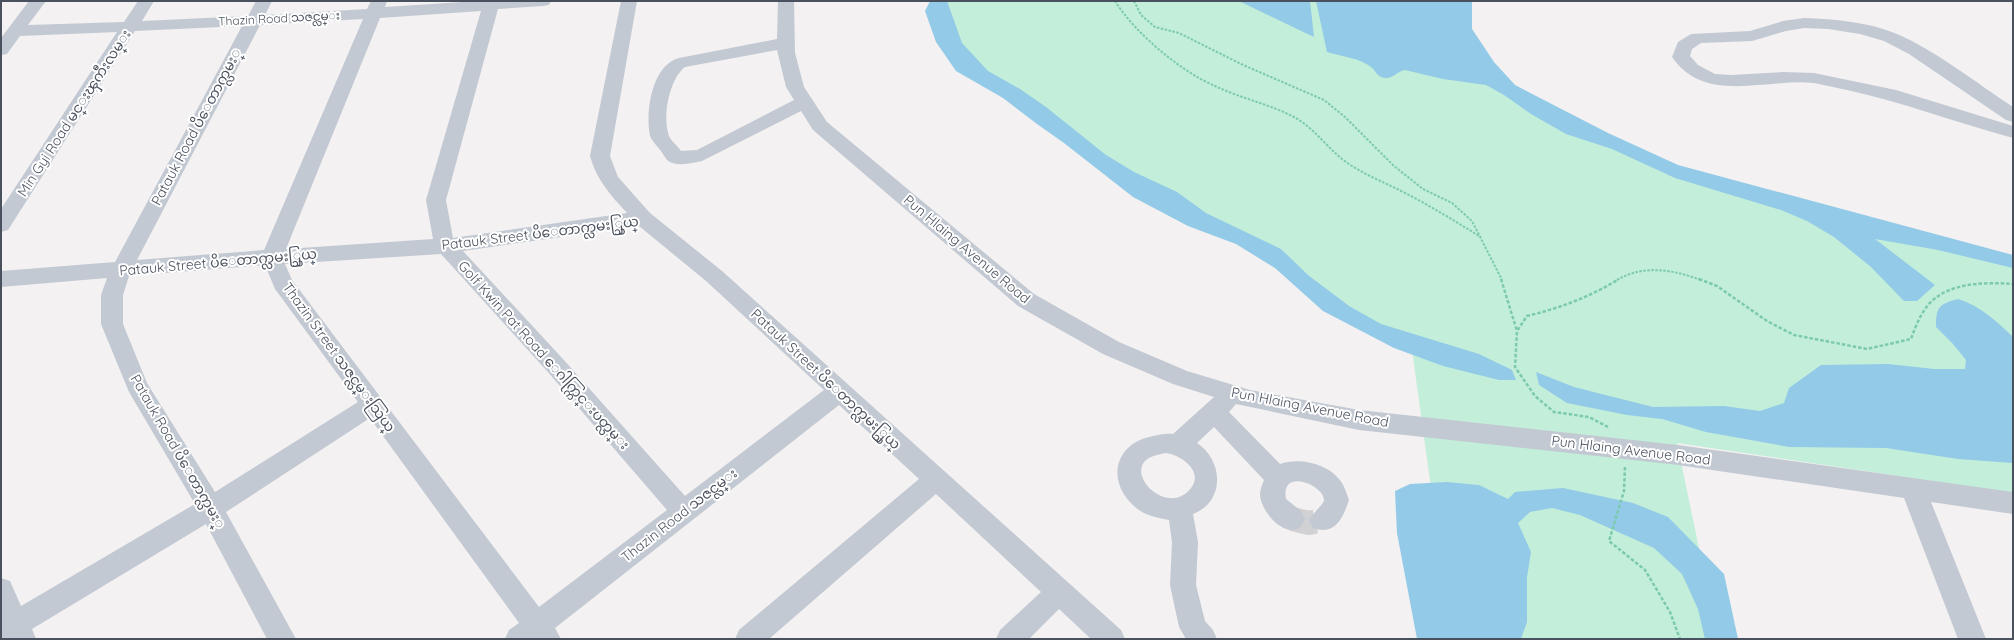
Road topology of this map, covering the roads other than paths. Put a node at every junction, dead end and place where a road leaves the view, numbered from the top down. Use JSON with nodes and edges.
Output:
{"nodes":[{"id":1,"x":38,"y":1,"type":"edge"},
{"id":2,"x":146,"y":1,"type":"edge"},
{"id":3,"x":543,"y":1,"type":"edge"},
{"id":4,"x":629,"y":1,"type":"edge"},
{"id":5,"x":786,"y":1,"type":"edge"},
{"id":6,"x":491,"y":3,"type":"edge"},
{"id":7,"x":376,"y":7,"type":"edge"},
{"id":8,"x":259,"y":10,"type":"edge"},
{"id":9,"x":129,"y":27,"type":"junction"},
{"id":10,"x":15,"y":31,"type":"junction"},
{"id":11,"x":786,"y":43,"type":"junction"},
{"id":12,"x":1,"y":50,"type":"edge"},
{"id":13,"x":805,"y":102,"type":"junction"},
{"id":14,"x":2013,"y":116,"type":"edge"},
{"id":15,"x":2013,"y":132,"type":"edge"},
{"id":16,"x":643,"y":218,"type":"junction"},
{"id":17,"x":1,"y":225,"type":"edge"},
{"id":18,"x":446,"y":246,"type":"junction"},
{"id":19,"x":272,"y":257,"type":"junction"},
{"id":20,"x":121,"y":270,"type":"junction"},
{"id":21,"x":1,"y":279,"type":"edge"},
{"id":22,"x":840,"y":391,"type":"junction"},
{"id":23,"x":1232,"y":394,"type":"junction"},
{"id":24,"x":373,"y":404,"type":"junction"},
{"id":25,"x":1214,"y":413,"type":"junction"},
{"id":26,"x":1178,"y":445,"type":"junction"},
{"id":27,"x":1278,"y":478,"type":"junction"},
{"id":28,"x":936,"y":479,"type":"junction"},
{"id":29,"x":1913,"y":489,"type":"junction"},
{"id":30,"x":2013,"y":503,"type":"edge"},
{"id":31,"x":212,"y":508,"type":"junction"},
{"id":32,"x":1180,"y":508,"type":"junction"},
{"id":33,"x":683,"y":511,"type":"junction"},
{"id":34,"x":1292,"y":519,"type":"tunnel mouth"},
{"id":35,"x":1322,"y":520,"type":"dead end"},
{"id":36,"x":1,"y":590,"type":"edge"},
{"id":37,"x":1059,"y":592,"type":"junction"},
{"id":38,"x":13,"y":632,"type":"edge"},
{"id":39,"x":535,"y":634,"type":"edge"},
{"id":40,"x":282,"y":639,"type":"edge"},
{"id":41,"x":749,"y":639,"type":"edge"},
{"id":42,"x":1010,"y":639,"type":"edge"},
{"id":43,"x":1111,"y":639,"type":"edge"},
{"id":44,"x":1203,"y":639,"type":"edge"},
{"id":45,"x":1972,"y":639,"type":"edge"}],
"edges":[{"from":1,"to":10,"type":"street"},
{"from":2,"to":9,"type":"street","name":"Min Gyi Road မင္းၾကီးလမ္း"},
{"from":3,"to":6,"type":"street","name":"Thazin Road သဇင္လမ္း"},
{"from":4,"to":16,"type":"street"},
{"from":5,"to":11,"type":"street","name":"Pun Hlaing Avenue Road"},
{"from":6,"to":7,"type":"street","name":"Thazin Road သဇင္လမ္း"},
{"from":6,"to":18,"type":"street","name":"Golf Kwin Pat Road ေဂါက္ကြင္းပတ္လမ္း"},
{"from":7,"to":8,"type":"street","name":"Thazin Road သဇင္လမ္း"},
{"from":7,"to":19,"type":"street"},
{"from":8,"to":9,"type":"street","name":"Thazin Road သဇင္လမ္း"},
{"from":8,"to":20,"type":"street","name":"Patauk Road ပိေတာက္လမး္"},
{"from":9,"to":10,"type":"street","name":"Thazin Road သဇင္လမ္း"},
{"from":9,"to":17,"type":"street","name":"Min Gyi Road မင္းၾကီးလမ္း"},
{"from":10,"to":12,"type":"street"},
{"from":11,"to":13,"type":"street","name":"Pun Hlaing Avenue Road"},
{"from":11,"to":13,"type":"street"},
{"from":13,"to":23,"type":"street","name":"Pun Hlaing Avenue Road"},
{"from":14,"to":15,"type":"street"},
{"from":16,"to":18,"type":"street","name":"Patauk Street ပိေတာက္လမး္သြယ္"},
{"from":16,"to":22,"type":"street","name":"Patauk Street ပိေတာက္လမး္သြယ္"},
{"from":18,"to":19,"type":"street","name":"Patauk Street ပိေတာက္လမး္သြယ္"},
{"from":18,"to":33,"type":"street","name":"Golf Kwin Pat Road ေဂါက္ကြင္းပတ္လမ္း"},
{"from":19,"to":20,"type":"street","name":"Patauk Street ပိေတာက္လမး္သြယ္"},
{"from":19,"to":24,"type":"street","name":"Thazin Street သဇင္လမ္းသြယ္"},
{"from":20,"to":21,"type":"street","name":"Patauk Street ပိေတာက္လမး္သြယ္"},
{"from":20,"to":31,"type":"street","name":"Patauk Road ပိေတာက္လမး္"},
{"from":22,"to":28,"type":"street","name":"Patauk Street ပိေတာက္လမး္သြယ္"},
{"from":22,"to":33,"type":"street","name":"Thazin Road သဇင္လမ္း"},
{"from":23,"to":25,"type":"street"},
{"from":23,"to":29,"type":"street","name":"Pun Hlaing Avenue Road"},
{"from":24,"to":31,"type":"street"},
{"from":24,"to":39,"type":"street","name":"Thazin Street သဇင္လမ္းသြယ္"},
{"from":25,"to":26,"type":"street"},
{"from":25,"to":27,"type":"street"},
{"from":26,"to":32,"type":"street"},
{"from":26,"to":32,"type":"street"},
{"from":27,"to":34,"type":"street"},
{"from":27,"to":35,"type":"street"},
{"from":28,"to":37,"type":"street","name":"Patauk Street ပိေတာက္လမး္သြယ္"},
{"from":28,"to":41,"type":"street"},
{"from":29,"to":30,"type":"street","name":"Pun Hlaing Avenue Road"},
{"from":29,"to":45,"type":"street"},
{"from":31,"to":38,"type":"street"},
{"from":31,"to":40,"type":"street","name":"Patauk Road ပိေတာက္လမး္"},
{"from":32,"to":44,"type":"street"},
{"from":33,"to":39,"type":"street","name":"Thazin Road သဇင္လမ္း"},
{"from":36,"to":38,"type":"street"},
{"from":37,"to":42,"type":"street"},
{"from":37,"to":43,"type":"street","name":"Patauk Street ပိေတာက္လမး္သြယ္"}]}
